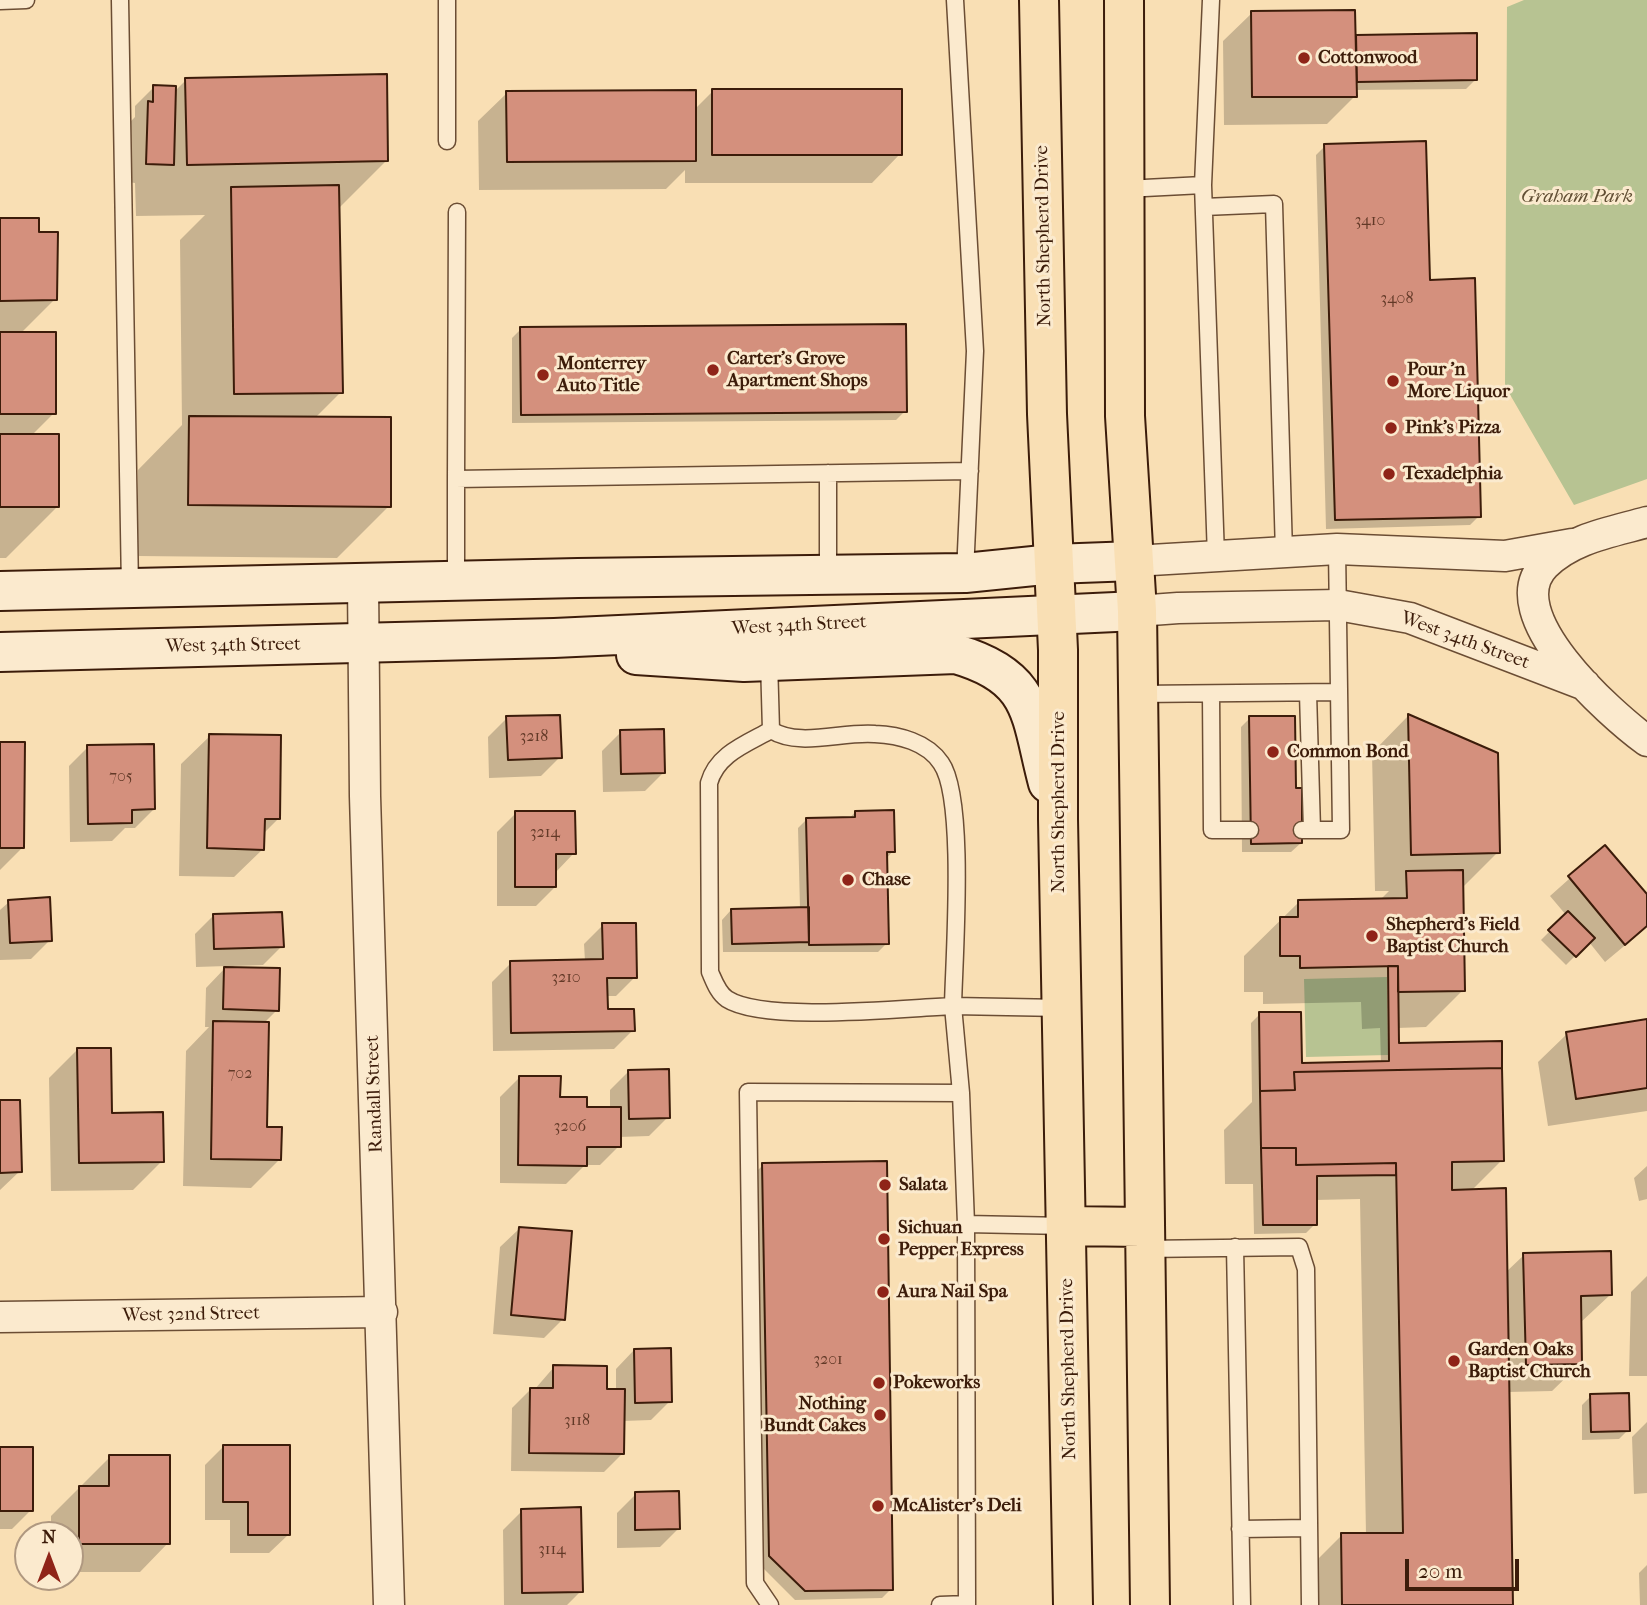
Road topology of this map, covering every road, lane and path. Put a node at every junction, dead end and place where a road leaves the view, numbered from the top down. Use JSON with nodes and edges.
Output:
{"nodes":[{"id":1,"x":26,"y":0,"type":"edge"},
{"id":2,"x":120,"y":0,"type":"edge"},
{"id":3,"x":447,"y":0,"type":"edge"},
{"id":4,"x":955,"y":0,"type":"edge"},
{"id":5,"x":1039,"y":0,"type":"edge"},
{"id":6,"x":1124,"y":0,"type":"edge"},
{"id":7,"x":1211,"y":0,"type":"edge"},
{"id":8,"x":0,"y":1,"type":"edge"},
{"id":9,"x":447,"y":141,"type":"dead end"},
{"id":10,"x":1203,"y":185,"type":"junction"},
{"id":11,"x":1125,"y":189,"type":"junction"},
{"id":12,"x":1204,"y":207,"type":"junction"},
{"id":13,"x":457,"y":212,"type":"dead end"},
{"id":14,"x":970,"y":471,"type":"junction"},
{"id":15,"x":828,"y":473,"type":"junction"},
{"id":16,"x":456,"y":479,"type":"junction"},
{"id":17,"x":1647,"y":522,"type":"edge"},
{"id":18,"x":1572,"y":544,"type":"junction"},
{"id":19,"x":1337,"y":549,"type":"junction"},
{"id":20,"x":1284,"y":553,"type":"junction"},
{"id":21,"x":1216,"y":557,"type":"junction"},
{"id":22,"x":1134,"y":561,"type":"junction"},
{"id":23,"x":1054,"y":564,"type":"junction"},
{"id":24,"x":965,"y":573,"type":"junction"},
{"id":25,"x":828,"y":574,"type":"junction"},
{"id":26,"x":456,"y":580,"type":"junction"},
{"id":27,"x":363,"y":583,"type":"junction"},
{"id":28,"x":130,"y":588,"type":"junction"},
{"id":29,"x":0,"y":591,"type":"edge"},
{"id":30,"x":1338,"y":605,"type":"junction"},
{"id":31,"x":1137,"y":611,"type":"junction"},
{"id":32,"x":1057,"y":613,"type":"junction"},
{"id":33,"x":554,"y":638,"type":"junction"},
{"id":34,"x":363,"y":643,"type":"junction"},
{"id":35,"x":0,"y":652,"type":"edge"},
{"id":36,"x":769,"y":661,"type":"junction"},
{"id":37,"x":1585,"y":685,"type":"junction"},
{"id":38,"x":1308,"y":692,"type":"junction"},
{"id":39,"x":1339,"y":692,"type":"junction"},
{"id":40,"x":1137,"y":694,"type":"junction"},
{"id":41,"x":1211,"y":694,"type":"junction"},
{"id":42,"x":771,"y":730,"type":"junction"},
{"id":43,"x":1647,"y":741,"type":"edge"},
{"id":44,"x":1058,"y":819,"type":"junction"},
{"id":45,"x":1250,"y":830,"type":"dead end"},
{"id":46,"x":953,"y":1006,"type":"junction"},
{"id":47,"x":1062,"y":1008,"type":"junction"},
{"id":48,"x":961,"y":1093,"type":"junction"},
{"id":49,"x":966,"y":1224,"type":"junction"},
{"id":50,"x":1066,"y":1226,"type":"junction"},
{"id":51,"x":1144,"y":1238,"type":"junction"},
{"id":52,"x":1236,"y":1247,"type":"junction"},
{"id":53,"x":382,"y":1312,"type":"junction"},
{"id":54,"x":0,"y":1317,"type":"edge"},
{"id":55,"x":1309,"y":1528,"type":"junction"},
{"id":56,"x":1240,"y":1529,"type":"junction"},
{"id":57,"x":1067,"y":1600,"type":"edge"},
{"id":58,"x":389,"y":1605,"type":"edge"},
{"id":59,"x":770,"y":1605,"type":"edge"},
{"id":60,"x":940,"y":1605,"type":"edge"},
{"id":61,"x":967,"y":1605,"type":"edge"},
{"id":62,"x":1150,"y":1605,"type":"edge"},
{"id":63,"x":1242,"y":1605,"type":"edge"},
{"id":64,"x":1310,"y":1605,"type":"edge"}],
"edges":[{"from":1,"to":8,"type":"lane"},
{"from":2,"to":28,"type":"lane"},
{"from":3,"to":9,"type":"lane"},
{"from":4,"to":14,"type":"lane"},
{"from":5,"to":23,"type":"main road","name":"North Shepherd Drive"},
{"from":6,"to":11,"type":"main road"},
{"from":7,"to":10,"type":"lane"},
{"from":10,"to":11,"type":"lane"},
{"from":10,"to":12,"type":"lane"},
{"from":11,"to":22,"type":"main road"},
{"from":12,"to":20,"type":"lane"},
{"from":12,"to":21,"type":"lane"},
{"from":13,"to":16,"type":"lane"},
{"from":14,"to":15,"type":"lane"},
{"from":14,"to":24,"type":"lane"},
{"from":15,"to":16,"type":"lane"},
{"from":15,"to":25,"type":"lane"},
{"from":16,"to":26,"type":"lane"},
{"from":17,"to":18,"type":"street"},
{"from":18,"to":19,"type":"street"},
{"from":18,"to":37,"type":"street"},
{"from":19,"to":20,"type":"street"},
{"from":19,"to":30,"type":"lane"},
{"from":20,"to":21,"type":"street"},
{"from":21,"to":22,"type":"street"},
{"from":22,"to":23,"type":"main road"},
{"from":22,"to":31,"type":"main road"},
{"from":23,"to":24,"type":"main road"},
{"from":23,"to":32,"type":"main road","name":"North Shepherd Drive"},
{"from":24,"to":25,"type":"main road"},
{"from":25,"to":26,"type":"main road"},
{"from":26,"to":27,"type":"main road"},
{"from":27,"to":28,"type":"main road"},
{"from":27,"to":34,"type":"street","name":"Randall Street"},
{"from":28,"to":29,"type":"main road"},
{"from":30,"to":31,"type":"street","name":"West 34th Street"},
{"from":30,"to":37,"type":"street","name":"West 34th Street"},
{"from":30,"to":39,"type":"lane"},
{"from":31,"to":32,"type":"main road","name":"West 34th Street"},
{"from":31,"to":40,"type":"main road"},
{"from":32,"to":33,"type":"main road","name":"West 34th Street"},
{"from":32,"to":44,"type":"main road","name":"North Shepherd Drive"},
{"from":33,"to":34,"type":"main road","name":"West 34th Street"},
{"from":33,"to":36,"type":"main road"},
{"from":34,"to":35,"type":"main road","name":"West 34th Street"},
{"from":34,"to":53,"type":"street","name":"Randall Street"},
{"from":36,"to":42,"type":"lane"},
{"from":36,"to":44,"type":"main road"},
{"from":37,"to":43,"type":"street"},
{"from":38,"to":39,"type":"lane"},
{"from":38,"to":39,"type":"lane"},
{"from":38,"to":41,"type":"lane"},
{"from":40,"to":41,"type":"lane"},
{"from":40,"to":51,"type":"main road"},
{"from":41,"to":45,"type":"lane"},
{"from":42,"to":46,"type":"lane"},
{"from":42,"to":46,"type":"lane"},
{"from":44,"to":47,"type":"main road","name":"North Shepherd Drive"},
{"from":46,"to":47,"type":"lane"},
{"from":46,"to":48,"type":"lane"},
{"from":47,"to":50,"type":"main road","name":"North Shepherd Drive"},
{"from":48,"to":49,"type":"lane"},
{"from":48,"to":59,"type":"lane"},
{"from":49,"to":50,"type":"lane"},
{"from":49,"to":61,"type":"lane"},
{"from":50,"to":51,"type":"main road"},
{"from":50,"to":57,"type":"main road","name":"North Shepherd Drive"},
{"from":51,"to":52,"type":"lane"},
{"from":51,"to":62,"type":"main road"},
{"from":52,"to":55,"type":"lane"},
{"from":52,"to":56,"type":"lane"},
{"from":53,"to":54,"type":"street","name":"West 32nd Street"},
{"from":53,"to":58,"type":"street","name":"Randall Street"},
{"from":55,"to":56,"type":"lane"},
{"from":55,"to":64,"type":"lane"},
{"from":56,"to":63,"type":"lane"},
{"from":60,"to":61,"type":"lane"}]}
